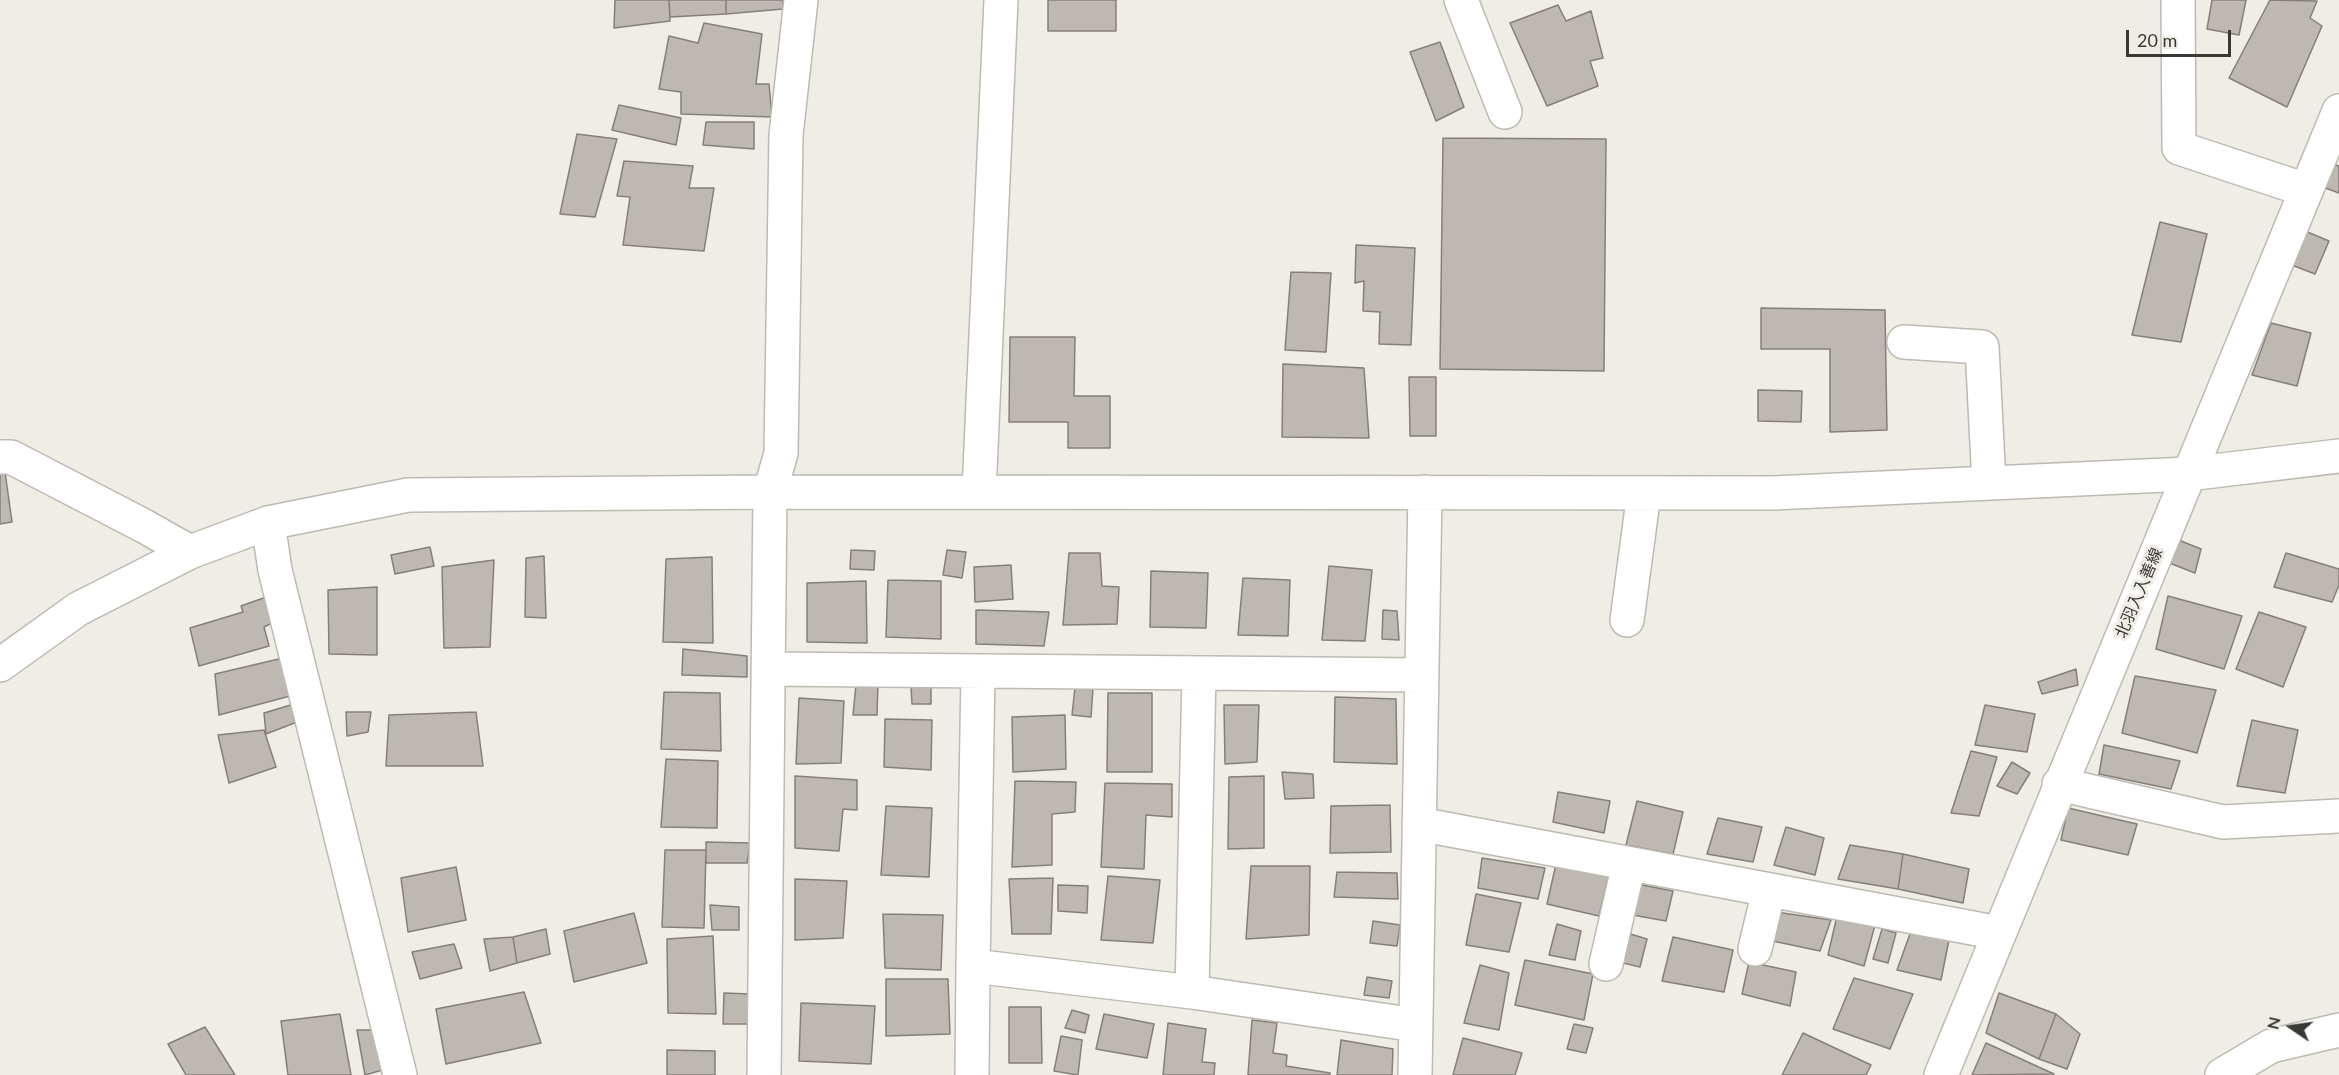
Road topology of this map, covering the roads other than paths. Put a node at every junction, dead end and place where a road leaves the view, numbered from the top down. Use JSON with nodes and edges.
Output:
{"nodes":[{"id":1,"x":801,"y":0,"type":"edge"},
{"id":2,"x":1001,"y":0,"type":"edge"},
{"id":3,"x":1461,"y":0,"type":"edge"},
{"id":4,"x":2178,"y":0,"type":"edge"},
{"id":5,"x":2339,"y":111,"type":"edge"},
{"id":6,"x":1505,"y":112,"type":"dead end"},
{"id":7,"x":2306,"y":190,"type":"junction"},
{"id":8,"x":1904,"y":342,"type":"dead end"},
{"id":9,"x":2339,"y":456,"type":"edge"},
{"id":10,"x":0,"y":457,"type":"edge"},
{"id":11,"x":2188,"y":474,"type":"junction"},
{"id":12,"x":1989,"y":483,"type":"junction"},
{"id":13,"x":770,"y":492,"type":"junction"},
{"id":14,"x":979,"y":492,"type":"junction"},
{"id":15,"x":1425,"y":492,"type":"junction"},
{"id":16,"x":1644,"y":493,"type":"junction"},
{"id":17,"x":268,"y":523,"type":"junction"},
{"id":18,"x":190,"y":552,"type":"junction"},
{"id":19,"x":1628,"y":620,"type":"dead end"},
{"id":20,"x":0,"y":665,"type":"edge"},
{"id":21,"x":768,"y":669,"type":"junction"},
{"id":22,"x":978,"y":673,"type":"junction"},
{"id":23,"x":1199,"y":674,"type":"junction"},
{"id":24,"x":1422,"y":675,"type":"junction"},
{"id":25,"x":2059,"y":784,"type":"junction"},
{"id":26,"x":2339,"y":816,"type":"edge"},
{"id":27,"x":1419,"y":824,"type":"junction"},
{"id":28,"x":1629,"y":864,"type":"junction"},
{"id":29,"x":1769,"y":890,"type":"junction"},
{"id":30,"x":1999,"y":933,"type":"junction"},
{"id":31,"x":1755,"y":949,"type":"dead end"},
{"id":32,"x":1606,"y":964,"type":"dead end"},
{"id":33,"x":973,"y":966,"type":"junction"},
{"id":34,"x":1192,"y":992,"type":"junction"},
{"id":35,"x":1416,"y":1025,"type":"junction"},
{"id":36,"x":2339,"y":1030,"type":"edge"},
{"id":37,"x":400,"y":1075,"type":"edge"},
{"id":38,"x":764,"y":1075,"type":"edge"},
{"id":39,"x":972,"y":1075,"type":"edge"},
{"id":40,"x":1415,"y":1075,"type":"edge"},
{"id":41,"x":1941,"y":1075,"type":"edge"},
{"id":42,"x":2222,"y":1075,"type":"edge"}],
"edges":[{"from":1,"to":13,"type":"street"},
{"from":2,"to":14,"type":"street"},
{"from":3,"to":6,"type":"street"},
{"from":4,"to":7,"type":"street"},
{"from":5,"to":7,"type":"street","name":"北羽入入善線"},
{"from":7,"to":11,"type":"street","name":"北羽入入善線"},
{"from":8,"to":12,"type":"street"},
{"from":9,"to":11,"type":"street"},
{"from":10,"to":18,"type":"street"},
{"from":11,"to":12,"type":"street"},
{"from":11,"to":25,"type":"street","name":"北羽入入善線"},
{"from":12,"to":16,"type":"street"},
{"from":13,"to":14,"type":"street"},
{"from":13,"to":17,"type":"street"},
{"from":13,"to":21,"type":"street"},
{"from":14,"to":15,"type":"street"},
{"from":15,"to":16,"type":"street"},
{"from":15,"to":24,"type":"street"},
{"from":16,"to":19,"type":"street"},
{"from":17,"to":18,"type":"street"},
{"from":17,"to":37,"type":"street"},
{"from":18,"to":20,"type":"street"},
{"from":21,"to":22,"type":"street"},
{"from":21,"to":38,"type":"street"},
{"from":22,"to":23,"type":"street"},
{"from":22,"to":33,"type":"street"},
{"from":23,"to":24,"type":"street"},
{"from":23,"to":34,"type":"street"},
{"from":24,"to":27,"type":"street"},
{"from":25,"to":26,"type":"street"},
{"from":25,"to":30,"type":"street","name":"北羽入入善線"},
{"from":27,"to":28,"type":"street"},
{"from":27,"to":35,"type":"street"},
{"from":28,"to":29,"type":"street"},
{"from":28,"to":32,"type":"street"},
{"from":29,"to":30,"type":"street"},
{"from":29,"to":31,"type":"street"},
{"from":30,"to":41,"type":"street","name":"北羽入入善線"},
{"from":33,"to":34,"type":"street"},
{"from":33,"to":39,"type":"street"},
{"from":34,"to":35,"type":"street"},
{"from":35,"to":40,"type":"street"},
{"from":36,"to":42,"type":"street"}]}
